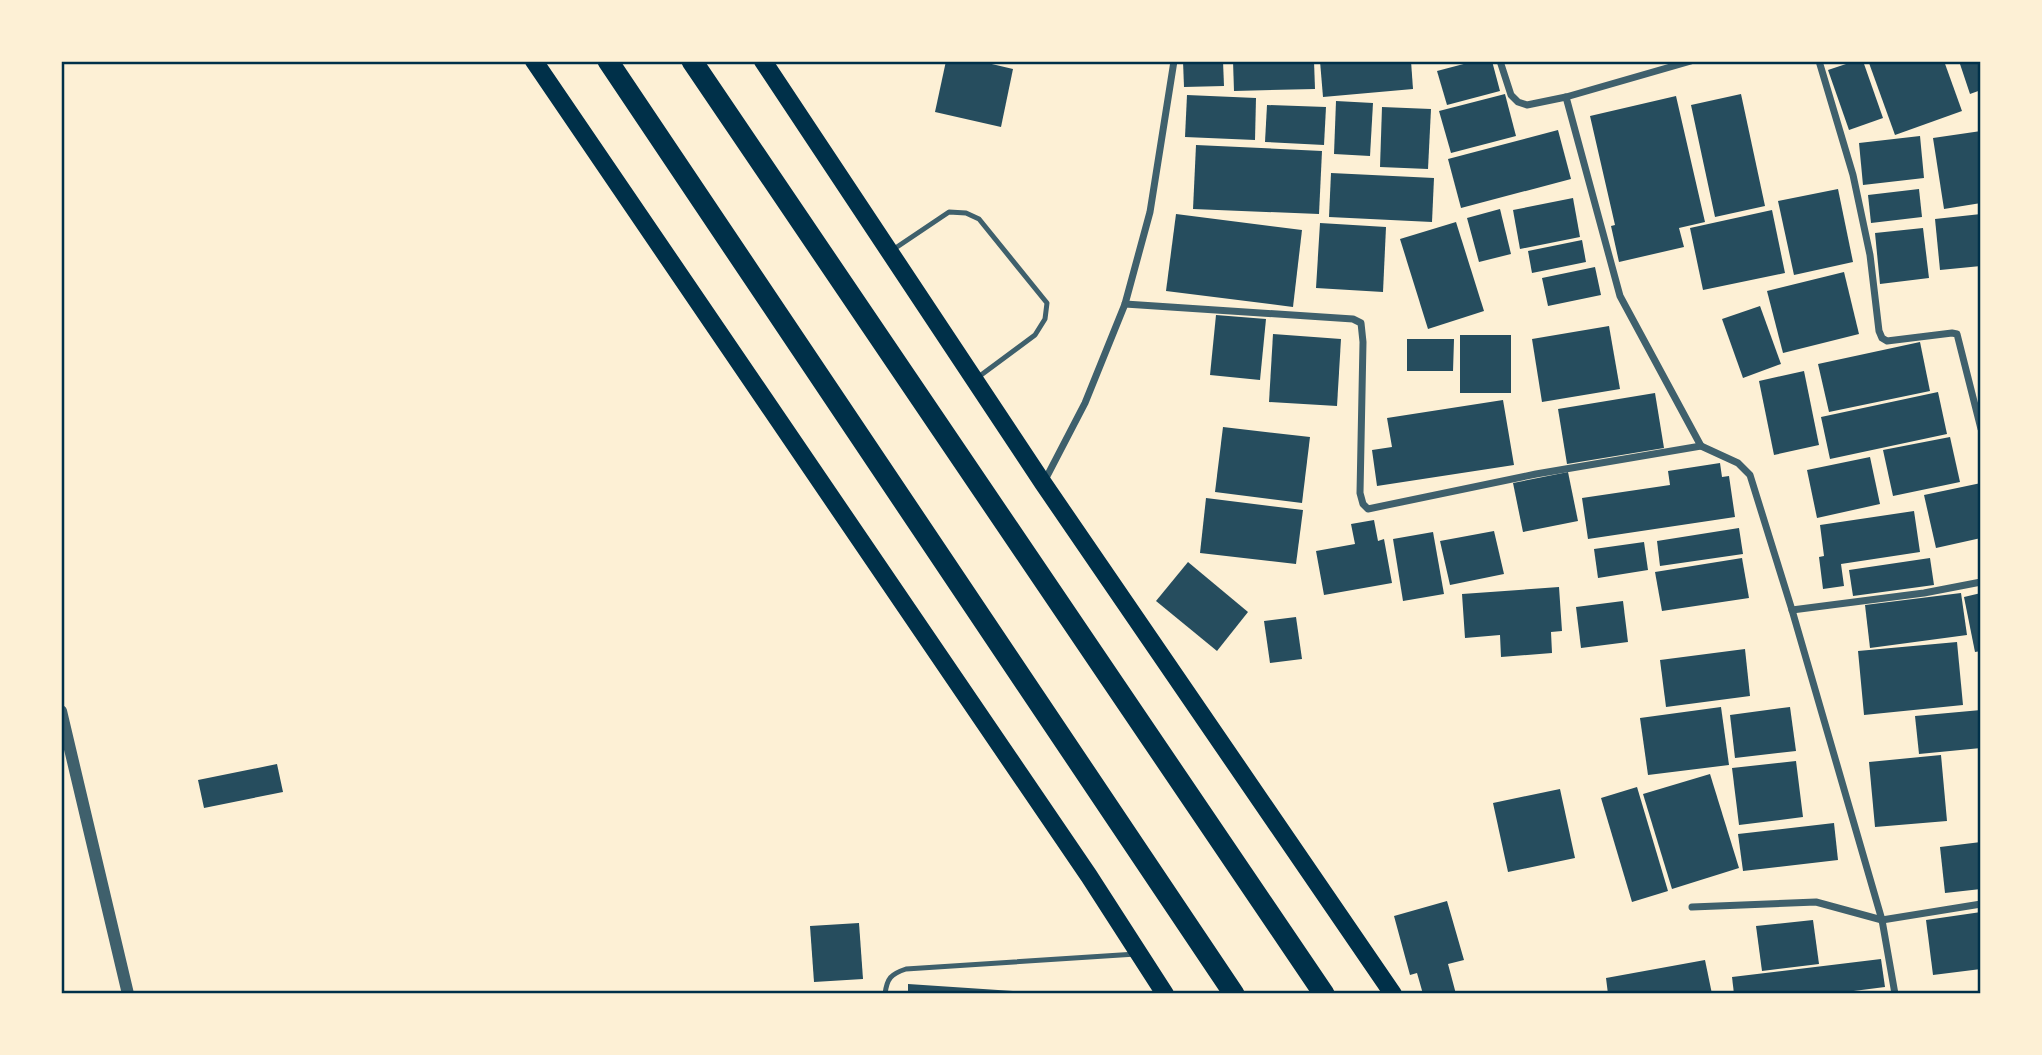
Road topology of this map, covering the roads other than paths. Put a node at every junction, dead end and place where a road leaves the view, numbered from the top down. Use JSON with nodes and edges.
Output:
{"nodes":[{"id":1,"x":534,"y":61,"type":"edge"},
{"id":2,"x":608,"y":61,"type":"edge"},
{"id":3,"x":692,"y":61,"type":"edge"},
{"id":4,"x":763,"y":61,"type":"edge"},
{"id":5,"x":1174,"y":61,"type":"edge"},
{"id":6,"x":1500,"y":61,"type":"edge"},
{"id":7,"x":1691,"y":61,"type":"edge"},
{"id":8,"x":1819,"y":61,"type":"edge"},
{"id":9,"x":1566,"y":97,"type":"junction"},
{"id":10,"x":890,"y":252,"type":"junction"},
{"id":11,"x":1125,"y":304,"type":"junction"},
{"id":12,"x":975,"y":380,"type":"junction"},
{"id":13,"x":1981,"y":429,"type":"edge"},
{"id":14,"x":1701,"y":446,"type":"junction"},
{"id":15,"x":1043,"y":483,"type":"junction"},
{"id":16,"x":1981,"y":582,"type":"edge"},
{"id":17,"x":1792,"y":610,"type":"junction"},
{"id":18,"x":61,"y":711,"type":"edge"},
{"id":19,"x":1981,"y":904,"type":"edge"},
{"id":20,"x":1692,"y":907,"type":"dead end"},
{"id":21,"x":1882,"y":920,"type":"junction"},
{"id":22,"x":1138,"y":954,"type":"junction"},
{"id":23,"x":128,"y":994,"type":"edge"},
{"id":24,"x":885,"y":994,"type":"edge"},
{"id":25,"x":1165,"y":994,"type":"edge"},
{"id":26,"x":1234,"y":994,"type":"edge"},
{"id":27,"x":1324,"y":994,"type":"edge"},
{"id":28,"x":1393,"y":994,"type":"edge"},
{"id":29,"x":1895,"y":994,"type":"edge"}],
"edges":[{"from":1,"to":22,"type":"main road"},
{"from":2,"to":26,"type":"highway"},
{"from":3,"to":27,"type":"highway"},
{"from":4,"to":10,"type":"main road"},
{"from":5,"to":11,"type":"street"},
{"from":6,"to":9,"type":"street"},
{"from":7,"to":9,"type":"street"},
{"from":8,"to":13,"type":"street"},
{"from":9,"to":14,"type":"street"},
{"from":10,"to":12,"type":"main road"},
{"from":10,"to":12,"type":"lane"},
{"from":11,"to":14,"type":"street"},
{"from":11,"to":15,"type":"street"},
{"from":12,"to":15,"type":"main road"},
{"from":14,"to":17,"type":"street"},
{"from":15,"to":28,"type":"main road"},
{"from":16,"to":17,"type":"street"},
{"from":17,"to":21,"type":"street"},
{"from":18,"to":23,"type":"street"},
{"from":19,"to":21,"type":"street"},
{"from":20,"to":21,"type":"street"},
{"from":21,"to":29,"type":"street"},
{"from":22,"to":24,"type":"lane"},
{"from":22,"to":25,"type":"main road"}]}
